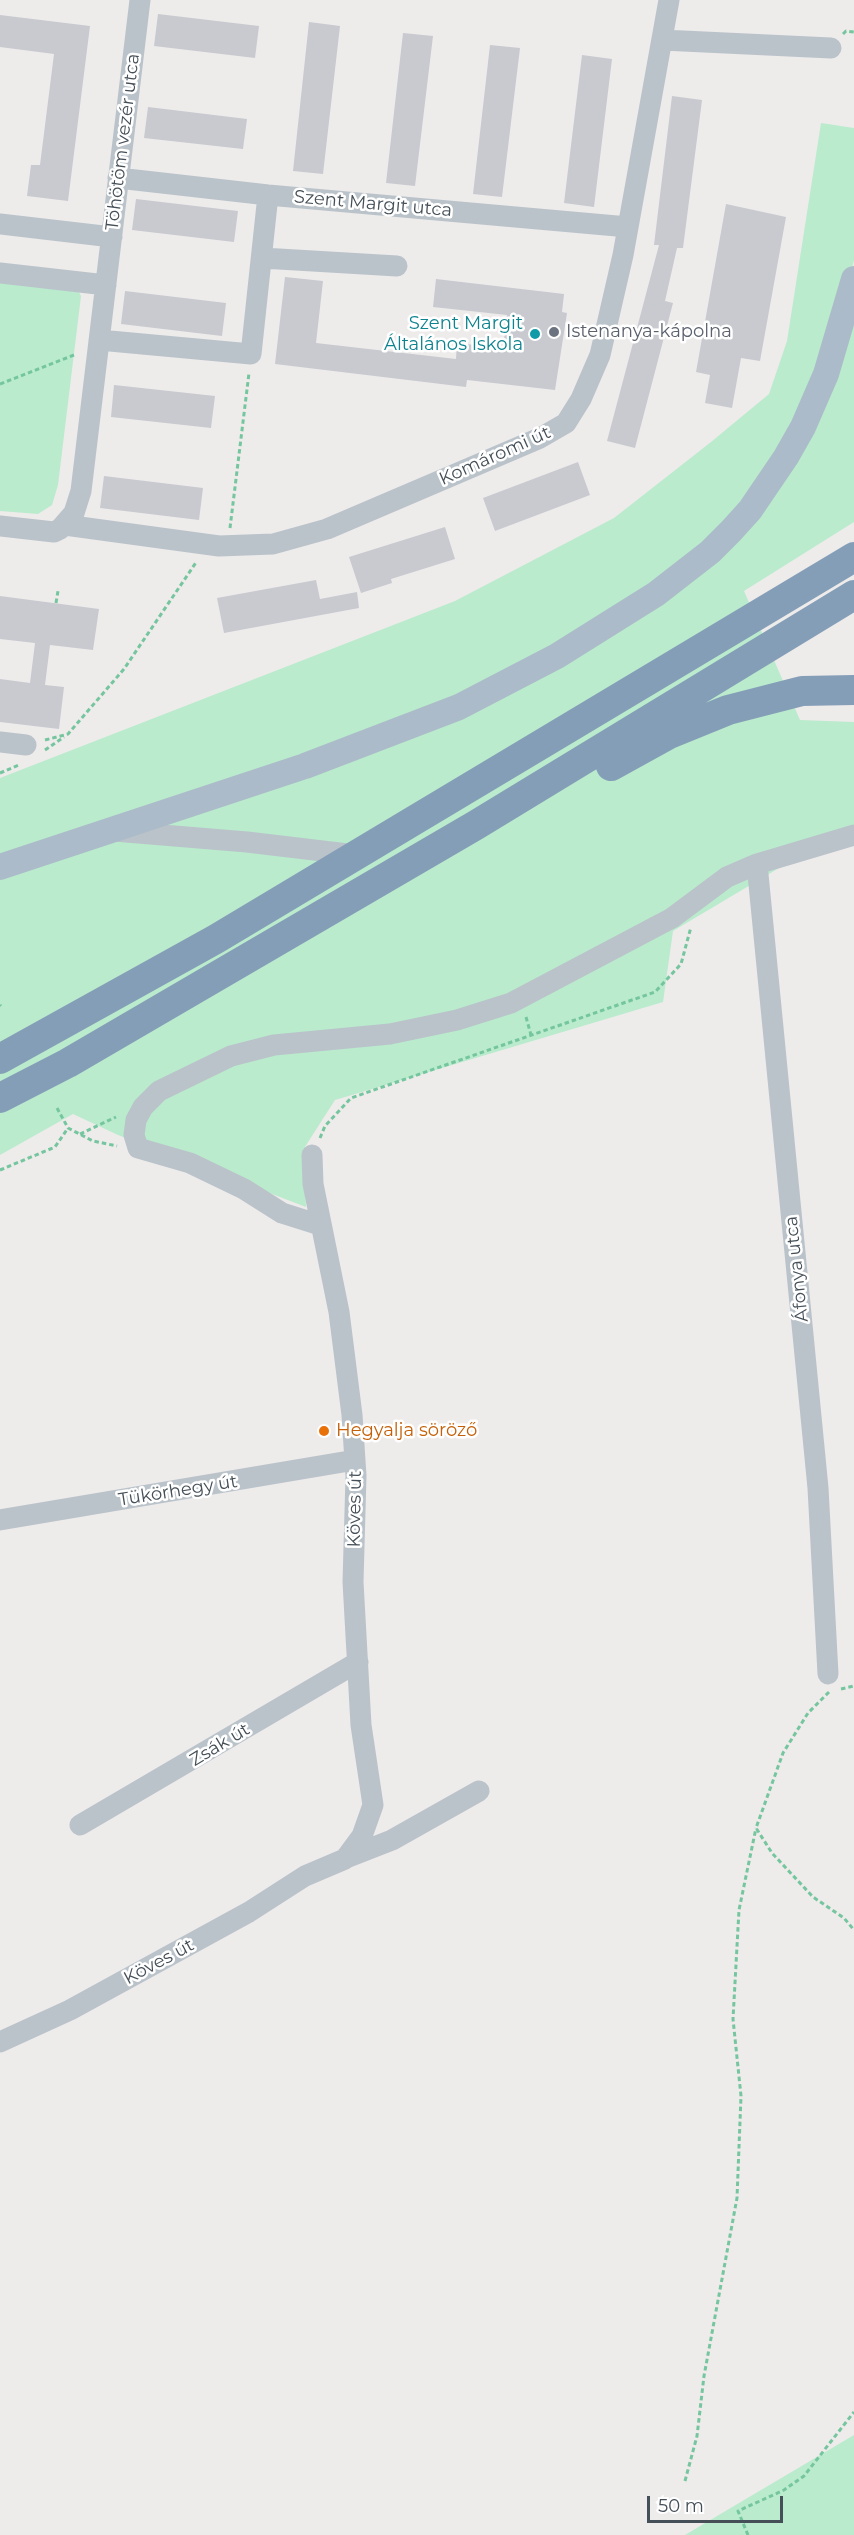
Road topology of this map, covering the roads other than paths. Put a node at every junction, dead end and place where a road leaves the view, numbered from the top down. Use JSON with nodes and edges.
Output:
{"nodes":[{"id":1,"x":140,"y":0,"type":"edge"},
{"id":2,"x":669,"y":0,"type":"edge"},
{"id":3,"x":662,"y":40,"type":"junction"},
{"id":4,"x":831,"y":48,"type":"dead end"},
{"id":5,"x":118,"y":178,"type":"junction"},
{"id":6,"x":268,"y":195,"type":"junction"},
{"id":7,"x":0,"y":224,"type":"edge"},
{"id":8,"x":627,"y":227,"type":"junction"},
{"id":9,"x":112,"y":237,"type":"junction"},
{"id":10,"x":262,"y":258,"type":"junction"},
{"id":11,"x":397,"y":266,"type":"dead end"},
{"id":12,"x":0,"y":273,"type":"edge"},
{"id":13,"x":854,"y":279,"type":"edge"},
{"id":14,"x":106,"y":285,"type":"junction"},
{"id":15,"x":99,"y":340,"type":"junction"},
{"id":16,"x":65,"y":525,"type":"junction"},
{"id":17,"x":0,"y":526,"type":"edge"},
{"id":18,"x":854,"y":557,"type":"edge"},
{"id":19,"x":854,"y":596,"type":"edge"},
{"id":20,"x":854,"y":690,"type":"edge"},
{"id":21,"x":0,"y":742,"type":"edge"},
{"id":22,"x":26,"y":746,"type":"road end"},
{"id":23,"x":476,"y":825,"type":"junction"},
{"id":24,"x":109,"y":831,"type":"junction"},
{"id":25,"x":854,"y":835,"type":"edge"},
{"id":26,"x":356,"y":855,"type":"junction"},
{"id":27,"x":757,"y":864,"type":"junction"},
{"id":28,"x":0,"y":867,"type":"edge"},
{"id":29,"x":0,"y":1059,"type":"edge"},
{"id":30,"x":0,"y":1098,"type":"edge"},
{"id":31,"x":312,"y":1155,"type":"road end"},
{"id":32,"x":320,"y":1225,"type":"junction"},
{"id":33,"x":355,"y":1460,"type":"junction"},
{"id":34,"x":0,"y":1520,"type":"edge"},
{"id":35,"x":358,"y":1662,"type":"junction"},
{"id":36,"x":828,"y":1683,"type":"road end"},
{"id":37,"x":479,"y":1791,"type":"dead end"},
{"id":38,"x":80,"y":1825,"type":"dead end"},
{"id":39,"x":345,"y":1859,"type":"junction"},
{"id":40,"x":0,"y":2042,"type":"edge"}],
"edges":[{"from":1,"to":5,"type":"street","name":"Töhötöm vezér utca"},
{"from":2,"to":3,"type":"street","name":"Komáromi út"},
{"from":3,"to":4,"type":"street"},
{"from":3,"to":8,"type":"street","name":"Komáromi út"},
{"from":5,"to":6,"type":"street","name":"Szent Margit utca"},
{"from":5,"to":9,"type":"street","name":"Töhötöm vezér utca"},
{"from":6,"to":8,"type":"street","name":"Szent Margit utca"},
{"from":6,"to":10,"type":"street"},
{"from":7,"to":9,"type":"street"},
{"from":8,"to":16,"type":"street","name":"Komáromi út"},
{"from":9,"to":14,"type":"street","name":"Töhötöm vezér utca"},
{"from":10,"to":11,"type":"street"},
{"from":10,"to":15,"type":"street"},
{"from":12,"to":14,"type":"street"},
{"from":13,"to":24,"type":"main road"},
{"from":14,"to":15,"type":"street","name":"Töhötöm vezér utca"},
{"from":15,"to":16,"type":"street","name":"Töhötöm vezér utca"},
{"from":16,"to":17,"type":"street","name":"Komáromi út"},
{"from":18,"to":26,"type":"highway"},
{"from":19,"to":23,"type":"highway"},
{"from":20,"to":23,"type":"highway"},
{"from":21,"to":22,"type":"street"},
{"from":23,"to":30,"type":"highway"},
{"from":24,"to":26,"type":"street"},
{"from":24,"to":28,"type":"main road"},
{"from":25,"to":27,"type":"street"},
{"from":26,"to":29,"type":"highway"},
{"from":27,"to":32,"type":"street"},
{"from":27,"to":36,"type":"street","name":"Áfonya utca"},
{"from":31,"to":32,"type":"street","name":"Köves út"},
{"from":32,"to":33,"type":"street","name":"Köves út"},
{"from":33,"to":34,"type":"street","name":"Tükörhegy út"},
{"from":33,"to":35,"type":"street","name":"Köves út"},
{"from":35,"to":38,"type":"street","name":"Zsák út"},
{"from":35,"to":39,"type":"street","name":"Köves út"},
{"from":37,"to":39,"type":"street","name":"Köves út"},
{"from":39,"to":40,"type":"street","name":"Köves út"}]}
